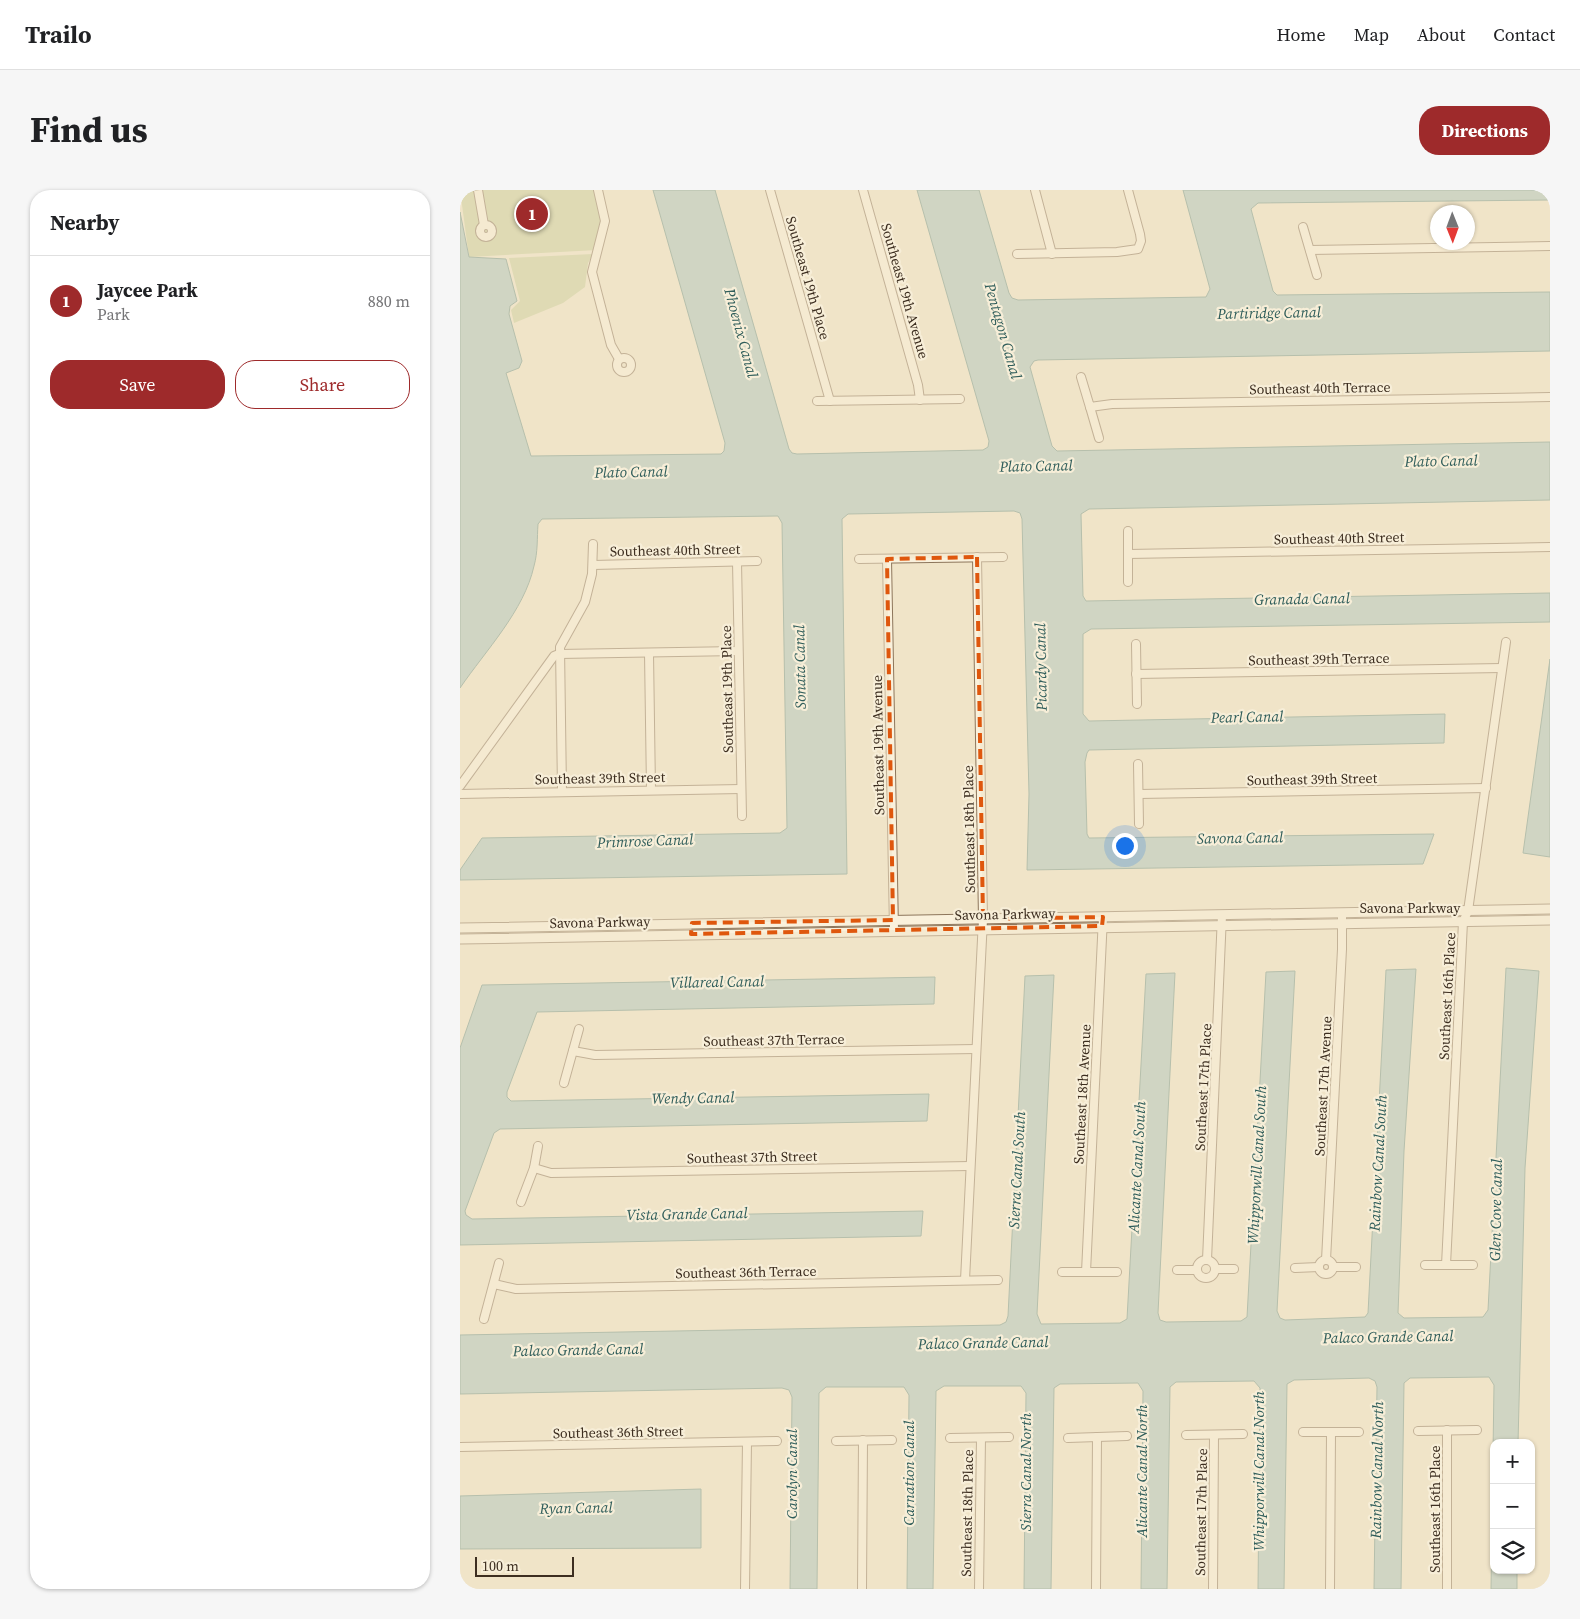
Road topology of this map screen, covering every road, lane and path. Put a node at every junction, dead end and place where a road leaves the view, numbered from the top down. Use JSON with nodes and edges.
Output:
{"nodes":[{"id":1,"x":478,"y":190,"type":"edge"},
{"id":2,"x":598,"y":190,"type":"edge"},
{"id":3,"x":770,"y":190,"type":"edge"},
{"id":4,"x":863,"y":190,"type":"edge"},
{"id":5,"x":1035,"y":190,"type":"edge"},
{"id":6,"x":1128,"y":190,"type":"edge"},
{"id":7,"x":484,"y":225,"type":"dead end"},
{"id":8,"x":1303,"y":227,"type":"dead end"},
{"id":9,"x":1550,"y":246,"type":"edge"},
{"id":10,"x":1310,"y":250,"type":"junction"},
{"id":11,"x":1017,"y":254,"type":"dead end"},
{"id":12,"x":1052,"y":254,"type":"junction"},
{"id":13,"x":1316,"y":275,"type":"dead end"},
{"id":14,"x":620,"y":359,"type":"dead end"},
{"id":15,"x":1081,"y":377,"type":"dead end"},
{"id":16,"x":1550,"y":397,"type":"edge"},
{"id":17,"x":920,"y":400,"type":"junction"},
{"id":18,"x":960,"y":400,"type":"dead end"},
{"id":19,"x":817,"y":401,"type":"dead end"},
{"id":20,"x":830,"y":401,"type":"junction"},
{"id":21,"x":1090,"y":407,"type":"junction"},
{"id":22,"x":1099,"y":438,"type":"dead end"},
{"id":23,"x":1128,"y":531,"type":"dead end"},
{"id":24,"x":593,"y":544,"type":"dead end"},
{"id":25,"x":1550,"y":547,"type":"edge"},
{"id":26,"x":1128,"y":554,"type":"junction"},
{"id":27,"x":977,"y":557,"type":"junction"},
{"id":28,"x":1003,"y":557,"type":"dead end"},
{"id":29,"x":859,"y":559,"type":"dead end"},
{"id":30,"x":887,"y":559,"type":"junction"},
{"id":31,"x":757,"y":561,"type":"dead end"},
{"id":32,"x":737,"y":562,"type":"junction"},
{"id":33,"x":593,"y":564,"type":"junction"},
{"id":34,"x":1128,"y":582,"type":"dead end"},
{"id":35,"x":1506,"y":642,"type":"dead end"},
{"id":36,"x":1136,"y":644,"type":"dead end"},
{"id":37,"x":738,"y":651,"type":"junction"},
{"id":38,"x":649,"y":653,"type":"junction"},
{"id":39,"x":559,"y":654,"type":"junction"},
{"id":40,"x":1502,"y":668,"type":"junction"},
{"id":41,"x":1136,"y":674,"type":"junction"},
{"id":42,"x":1137,"y":704,"type":"dead end"},
{"id":43,"x":1138,"y":764,"type":"dead end"},
{"id":44,"x":460,"y":786,"type":"edge"},
{"id":45,"x":1486,"y":788,"type":"junction"},
{"id":46,"x":741,"y":789,"type":"junction"},
{"id":47,"x":651,"y":790,"type":"junction"},
{"id":48,"x":562,"y":792,"type":"junction"},
{"id":49,"x":460,"y":794,"type":"edge"},
{"id":50,"x":1139,"y":794,"type":"junction"},
{"id":51,"x":742,"y":816,"type":"dead end"},
{"id":52,"x":1139,"y":824,"type":"dead end"},
{"id":53,"x":1550,"y":909,"type":"edge"},
{"id":54,"x":1468,"y":911,"type":"junction"},
{"id":55,"x":1222,"y":915,"type":"junction"},
{"id":56,"x":1342,"y":918,"type":"junction"},
{"id":57,"x":983,"y":919,"type":"junction"},
{"id":58,"x":894,"y":920,"type":"junction"},
{"id":59,"x":1550,"y":920,"type":"edge"},
{"id":60,"x":1103,"y":922,"type":"junction"},
{"id":61,"x":1463,"y":922,"type":"junction"},
{"id":62,"x":692,"y":923,"type":"junction"},
{"id":63,"x":1222,"y":925,"type":"junction"},
{"id":64,"x":460,"y":928,"type":"edge"},
{"id":65,"x":982,"y":929,"type":"junction"},
{"id":66,"x":894,"y":930,"type":"junction"},
{"id":67,"x":692,"y":934,"type":"junction"},
{"id":68,"x":460,"y":939,"type":"edge"},
{"id":69,"x":579,"y":1029,"type":"dead end"},
{"id":70,"x":976,"y":1049,"type":"junction"},
{"id":71,"x":573,"y":1051,"type":"junction"},
{"id":72,"x":564,"y":1083,"type":"dead end"},
{"id":73,"x":538,"y":1146,"type":"dead end"},
{"id":74,"x":970,"y":1166,"type":"junction"},
{"id":75,"x":534,"y":1168,"type":"junction"},
{"id":76,"x":521,"y":1202,"type":"dead end"},
{"id":77,"x":1207,"y":1260,"type":"junction"},
{"id":78,"x":1326,"y":1260,"type":"junction"},
{"id":79,"x":499,"y":1263,"type":"dead end"},
{"id":80,"x":1425,"y":1265,"type":"dead end"},
{"id":81,"x":1446,"y":1265,"type":"junction"},
{"id":82,"x":1473,"y":1265,"type":"dead end"},
{"id":83,"x":1319,"y":1267,"type":"junction"},
{"id":84,"x":1333,"y":1267,"type":"junction"},
{"id":85,"x":1356,"y":1267,"type":"dead end"},
{"id":86,"x":1295,"y":1268,"type":"dead end"},
{"id":87,"x":1215,"y":1269,"type":"junction"},
{"id":88,"x":1234,"y":1269,"type":"dead end"},
{"id":89,"x":1177,"y":1270,"type":"dead end"},
{"id":90,"x":1197,"y":1270,"type":"junction"},
{"id":91,"x":1062,"y":1272,"type":"dead end"},
{"id":92,"x":1086,"y":1272,"type":"junction"},
{"id":93,"x":1117,"y":1272,"type":"dead end"},
{"id":94,"x":965,"y":1280,"type":"junction"},
{"id":95,"x":998,"y":1280,"type":"dead end"},
{"id":96,"x":494,"y":1284,"type":"junction"},
{"id":97,"x":484,"y":1319,"type":"dead end"},
{"id":98,"x":1448,"y":1430,"type":"junction"},
{"id":99,"x":1477,"y":1430,"type":"dead end"},
{"id":100,"x":1418,"y":1431,"type":"dead end"},
{"id":101,"x":1303,"y":1432,"type":"dead end"},
{"id":102,"x":1359,"y":1432,"type":"dead end"},
{"id":103,"x":1331,"y":1433,"type":"junction"},
{"id":104,"x":1214,"y":1434,"type":"junction"},
{"id":105,"x":1243,"y":1434,"type":"dead end"},
{"id":106,"x":1186,"y":1435,"type":"dead end"},
{"id":107,"x":1127,"y":1436,"type":"dead end"},
{"id":108,"x":1009,"y":1437,"type":"dead end"},
{"id":109,"x":1097,"y":1437,"type":"junction"},
{"id":110,"x":950,"y":1438,"type":"dead end"},
{"id":111,"x":981,"y":1438,"type":"junction"},
{"id":112,"x":1068,"y":1438,"type":"dead end"},
{"id":113,"x":836,"y":1440,"type":"dead end"},
{"id":114,"x":864,"y":1440,"type":"junction"},
{"id":115,"x":892,"y":1440,"type":"dead end"},
{"id":116,"x":777,"y":1441,"type":"dead end"},
{"id":117,"x":747,"y":1442,"type":"junction"},
{"id":118,"x":460,"y":1447,"type":"edge"},
{"id":119,"x":745,"y":1589,"type":"edge"},
{"id":120,"x":862,"y":1589,"type":"edge"},
{"id":121,"x":979,"y":1589,"type":"edge"},
{"id":122,"x":1096,"y":1589,"type":"edge"},
{"id":123,"x":1213,"y":1589,"type":"edge"},
{"id":124,"x":1330,"y":1589,"type":"edge"},
{"id":125,"x":1447,"y":1589,"type":"edge"}],
"edges":[{"from":1,"to":7,"type":"street"},
{"from":2,"to":14,"type":"street"},
{"from":3,"to":20,"type":"street","name":"Southeast 19th Place"},
{"from":4,"to":17,"type":"street","name":"Southeast 19th Avenue"},
{"from":5,"to":12,"type":"street"},
{"from":6,"to":12,"type":"street"},
{"from":8,"to":10,"type":"street"},
{"from":9,"to":10,"type":"street"},
{"from":10,"to":13,"type":"street"},
{"from":11,"to":12,"type":"street"},
{"from":15,"to":21,"type":"street"},
{"from":16,"to":21,"type":"street","name":"Southeast 40th Terrace"},
{"from":17,"to":18,"type":"street"},
{"from":17,"to":20,"type":"street"},
{"from":19,"to":20,"type":"street"},
{"from":21,"to":22,"type":"street"},
{"from":23,"to":26,"type":"street"},
{"from":24,"to":33,"type":"street"},
{"from":25,"to":26,"type":"street","name":"Southeast 40th Street"},
{"from":26,"to":34,"type":"street"},
{"from":27,"to":28,"type":"street"},
{"from":27,"to":30,"type":"street"},
{"from":27,"to":57,"type":"street","name":"Southeast 18th Place"},
{"from":29,"to":30,"type":"street"},
{"from":30,"to":58,"type":"street","name":"Southeast 19th Avenue"},
{"from":31,"to":32,"type":"street","name":"Southeast 40th Street"},
{"from":32,"to":33,"type":"street","name":"Southeast 40th Street"},
{"from":32,"to":37,"type":"street","name":"Southeast 19th Place"},
{"from":33,"to":39,"type":"street"},
{"from":35,"to":40,"type":"street","name":"Southeast 16th Place"},
{"from":36,"to":41,"type":"street"},
{"from":37,"to":38,"type":"street"},
{"from":37,"to":46,"type":"street","name":"Southeast 19th Place"},
{"from":38,"to":39,"type":"street"},
{"from":38,"to":47,"type":"street"},
{"from":39,"to":44,"type":"street"},
{"from":39,"to":48,"type":"street"},
{"from":40,"to":41,"type":"street","name":"Southeast 39th Terrace"},
{"from":40,"to":45,"type":"street","name":"Southeast 16th Place"},
{"from":41,"to":42,"type":"street"},
{"from":43,"to":50,"type":"street"},
{"from":45,"to":50,"type":"street","name":"Southeast 39th Street"},
{"from":45,"to":54,"type":"street","name":"Southeast 16th Place"},
{"from":46,"to":47,"type":"street","name":"Southeast 39th Street"},
{"from":46,"to":51,"type":"street","name":"Southeast 19th Place"},
{"from":47,"to":48,"type":"street","name":"Southeast 39th Street"},
{"from":48,"to":49,"type":"street","name":"Southeast 39th Street"},
{"from":50,"to":52,"type":"street"},
{"from":53,"to":54,"type":"street","name":"Savona Parkway"},
{"from":54,"to":56,"type":"street","name":"Savona Parkway"},
{"from":54,"to":61,"type":"street","name":"Southeast 16th Place"},
{"from":55,"to":56,"type":"street","name":"Savona Parkway"},
{"from":55,"to":60,"type":"street","name":"Savona Parkway"},
{"from":55,"to":63,"type":"street","name":"Southeast 17th Place"},
{"from":56,"to":61,"type":"street","name":"Savona Parkway"},
{"from":56,"to":63,"type":"street","name":"Savona Parkway"},
{"from":56,"to":78,"type":"street","name":"Southeast 17th Avenue"},
{"from":57,"to":58,"type":"street","name":"Savona Parkway"},
{"from":57,"to":60,"type":"street","name":"Savona Parkway"},
{"from":57,"to":65,"type":"street","name":"Southeast 18th Place"},
{"from":58,"to":62,"type":"street","name":"Savona Parkway"},
{"from":58,"to":66,"type":"street","name":"Southeast 19th Avenue"},
{"from":59,"to":61,"type":"street","name":"Savona Parkway"},
{"from":60,"to":63,"type":"street","name":"Savona Parkway"},
{"from":60,"to":65,"type":"street","name":"Savona Parkway"},
{"from":60,"to":92,"type":"street","name":"Southeast 18th Avenue"},
{"from":61,"to":81,"type":"street","name":"Southeast 16th Place"},
{"from":62,"to":64,"type":"street","name":"Savona Parkway"},
{"from":62,"to":67,"type":"street"},
{"from":63,"to":77,"type":"street","name":"Southeast 17th Place"},
{"from":65,"to":66,"type":"street","name":"Savona Parkway"},
{"from":65,"to":70,"type":"street","name":"Southeast 18th Place"},
{"from":66,"to":67,"type":"street","name":"Savona Parkway"},
{"from":67,"to":68,"type":"street","name":"Savona Parkway"},
{"from":69,"to":71,"type":"street"},
{"from":70,"to":71,"type":"street","name":"Southeast 37th Terrace"},
{"from":70,"to":74,"type":"street","name":"Southeast 18th Place"},
{"from":71,"to":72,"type":"street"},
{"from":73,"to":75,"type":"street"},
{"from":74,"to":75,"type":"street","name":"Southeast 37th Street"},
{"from":74,"to":94,"type":"street","name":"Southeast 18th Place"},
{"from":75,"to":76,"type":"street"},
{"from":77,"to":87,"type":"street"},
{"from":77,"to":90,"type":"street"},
{"from":78,"to":83,"type":"street"},
{"from":78,"to":84,"type":"street"},
{"from":79,"to":96,"type":"street"},
{"from":80,"to":81,"type":"street"},
{"from":81,"to":82,"type":"street"},
{"from":83,"to":84,"type":"street"},
{"from":83,"to":86,"type":"street"},
{"from":84,"to":85,"type":"street"},
{"from":87,"to":88,"type":"street"},
{"from":87,"to":90,"type":"street"},
{"from":89,"to":90,"type":"street"},
{"from":91,"to":92,"type":"street"},
{"from":92,"to":93,"type":"street"},
{"from":94,"to":95,"type":"street","name":"Southeast 36th Terrace"},
{"from":94,"to":96,"type":"street","name":"Southeast 36th Terrace"},
{"from":96,"to":97,"type":"street"},
{"from":98,"to":99,"type":"street","name":"Southeast 16th Place"},
{"from":98,"to":100,"type":"street","name":"Southeast 16th Place"},
{"from":98,"to":125,"type":"street","name":"Southeast 16th Place"},
{"from":101,"to":103,"type":"street"},
{"from":102,"to":103,"type":"street"},
{"from":103,"to":124,"type":"street"},
{"from":104,"to":105,"type":"street","name":"Southeast 17th Place"},
{"from":104,"to":106,"type":"street","name":"Southeast 17th Place"},
{"from":104,"to":123,"type":"street","name":"Southeast 17th Place"},
{"from":107,"to":109,"type":"street"},
{"from":108,"to":111,"type":"street","name":"Southeast 18th Place"},
{"from":109,"to":112,"type":"street"},
{"from":109,"to":122,"type":"street"},
{"from":110,"to":111,"type":"street","name":"Southeast 18th Place"},
{"from":111,"to":121,"type":"street","name":"Southeast 18th Place"},
{"from":113,"to":114,"type":"street"},
{"from":114,"to":115,"type":"street"},
{"from":114,"to":120,"type":"street"},
{"from":116,"to":117,"type":"street","name":"Southeast 36th Street"},
{"from":117,"to":118,"type":"street","name":"Southeast 36th Street"},
{"from":117,"to":119,"type":"street"}]}
